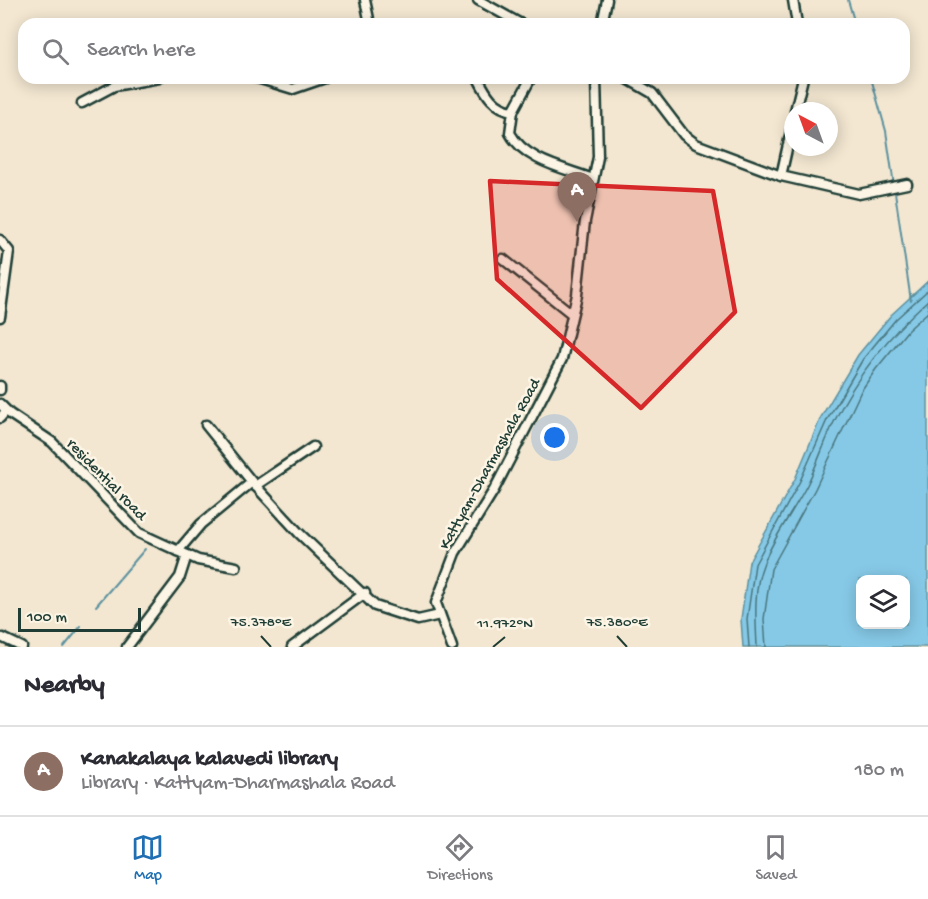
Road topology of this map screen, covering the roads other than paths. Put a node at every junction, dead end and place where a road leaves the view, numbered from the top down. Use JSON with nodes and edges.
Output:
{"nodes":[{"id":1,"x":365,"y":0,"type":"edge"},
{"id":2,"x":478,"y":0,"type":"edge"},
{"id":3,"x":607,"y":0,"type":"edge"},
{"id":4,"x":793,"y":0,"type":"edge"},
{"id":5,"x":368,"y":18,"type":"edge"},
{"id":6,"x":510,"y":18,"type":"edge"},
{"id":7,"x":603,"y":18,"type":"edge"},
{"id":8,"x":796,"y":18,"type":"edge"},
{"id":9,"x":125,"y":84,"type":"edge"},
{"id":10,"x":277,"y":84,"type":"edge"},
{"id":11,"x":308,"y":84,"type":"edge"},
{"id":12,"x":482,"y":84,"type":"edge"},
{"id":13,"x":528,"y":84,"type":"edge"},
{"id":14,"x":596,"y":84,"type":"edge"},
{"id":15,"x":636,"y":84,"type":"edge"},
{"id":16,"x":802,"y":84,"type":"edge"},
{"id":17,"x":797,"y":102,"type":"edge"},
{"id":18,"x":82,"y":103,"type":"dead end"},
{"id":19,"x":513,"y":111,"type":"junction"},
{"id":20,"x":785,"y":156,"type":"edge"},
{"id":21,"x":781,"y":176,"type":"junction"},
{"id":22,"x":593,"y":179,"type":"junction"},
{"id":23,"x":903,"y":185,"type":"dead end"},
{"id":24,"x":0,"y":240,"type":"edge"},
{"id":25,"x":503,"y":259,"type":"dead end"},
{"id":26,"x":0,"y":312,"type":"edge"},
{"id":27,"x":572,"y":314,"type":"junction"},
{"id":28,"x":3,"y":407,"type":"edge"},
{"id":29,"x":0,"y":418,"type":"edge"},
{"id":30,"x":206,"y":425,"type":"dead end"},
{"id":31,"x":313,"y":447,"type":"dead end"},
{"id":32,"x":254,"y":484,"type":"junction"},
{"id":33,"x":178,"y":551,"type":"junction"},
{"id":34,"x":187,"y":555,"type":"junction"},
{"id":35,"x":237,"y":567,"type":"dead end"},
{"id":36,"x":365,"y":593,"type":"junction"},
{"id":37,"x":440,"y":615,"type":"junction"},
{"id":38,"x":3,"y":638,"type":"dead end"},
{"id":39,"x":22,"y":647,"type":"edge"},
{"id":40,"x":127,"y":647,"type":"edge"},
{"id":41,"x":292,"y":647,"type":"edge"},
{"id":42,"x":452,"y":647,"type":"edge"}],
"edges":[{"from":1,"to":5,"type":"street"},
{"from":2,"to":6,"type":"street"},
{"from":3,"to":7,"type":"street"},
{"from":4,"to":8,"type":"street"},
{"from":9,"to":18,"type":"street"},
{"from":10,"to":11,"type":"street"},
{"from":12,"to":19,"type":"street"},
{"from":13,"to":19,"type":"street"},
{"from":14,"to":22,"type":"street","name":"Kattyam-Dharmashala Road"},
{"from":15,"to":21,"type":"street"},
{"from":16,"to":17,"type":"street"},
{"from":19,"to":22,"type":"street"},
{"from":20,"to":21,"type":"street"},
{"from":21,"to":23,"type":"street"},
{"from":22,"to":27,"type":"street","name":"Kattyam-Dharmashala Road"},
{"from":24,"to":26,"type":"street"},
{"from":25,"to":27,"type":"street"},
{"from":27,"to":37,"type":"street","name":"Kattyam-Dharmashala Road"},
{"from":28,"to":29,"type":"street"},
{"from":28,"to":33,"type":"street","name":"residential road"},
{"from":30,"to":32,"type":"street"},
{"from":31,"to":32,"type":"street"},
{"from":32,"to":33,"type":"street"},
{"from":32,"to":36,"type":"street"},
{"from":33,"to":34,"type":"street","name":"residential road"},
{"from":34,"to":35,"type":"street","name":"residential road"},
{"from":34,"to":40,"type":"street"},
{"from":36,"to":37,"type":"street"},
{"from":36,"to":41,"type":"street"},
{"from":37,"to":42,"type":"street","name":"Kattyam-Dharmashala Road"},
{"from":38,"to":39,"type":"street"}]}
